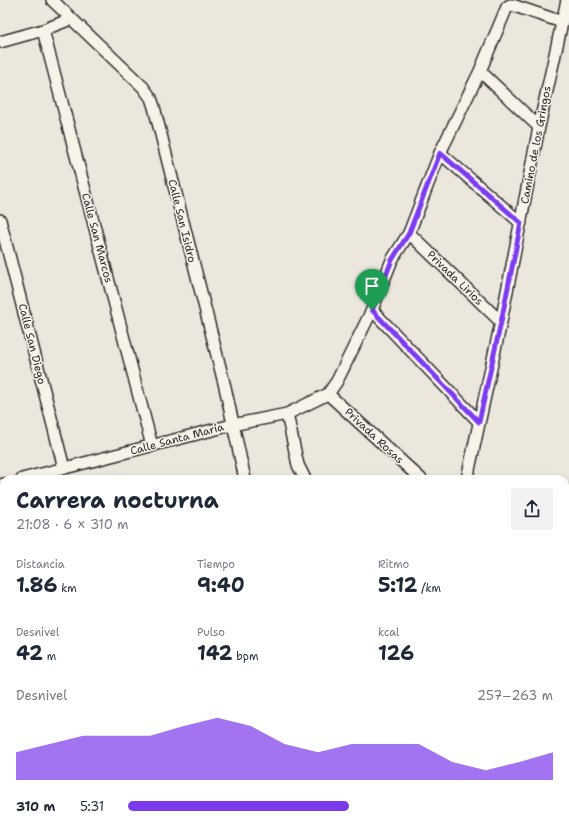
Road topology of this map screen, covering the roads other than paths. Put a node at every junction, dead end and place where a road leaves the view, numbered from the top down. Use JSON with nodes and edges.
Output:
{"nodes":[{"id":1,"x":52,"y":0,"type":"edge"},
{"id":2,"x":567,"y":0,"type":"edge"},
{"id":3,"x":71,"y":19,"type":"junction"},
{"id":4,"x":562,"y":22,"type":"junction"},
{"id":5,"x":43,"y":30,"type":"junction"},
{"id":6,"x":0,"y":42,"type":"edge"},
{"id":7,"x":480,"y":72,"type":"junction"},
{"id":8,"x":539,"y":127,"type":"junction"},
{"id":9,"x":440,"y":153,"type":"junction"},
{"id":10,"x":0,"y":220,"type":"edge"},
{"id":11,"x":521,"y":223,"type":"junction"},
{"id":12,"x":409,"y":233,"type":"junction"},
{"id":13,"x":372,"y":310,"type":"junction"},
{"id":14,"x":501,"y":322,"type":"junction"},
{"id":15,"x":328,"y":394,"type":"junction"},
{"id":16,"x":288,"y":414,"type":"junction"},
{"id":17,"x":479,"y":422,"type":"junction"},
{"id":18,"x":232,"y":425,"type":"junction"},
{"id":19,"x":152,"y":446,"type":"junction"},
{"id":20,"x":64,"y":468,"type":"junction"},
{"id":21,"x":37,"y":475,"type":"edge"},
{"id":22,"x":244,"y":475,"type":"edge"},
{"id":23,"x":303,"y":475,"type":"edge"},
{"id":24,"x":417,"y":475,"type":"edge"},
{"id":25,"x":468,"y":475,"type":"edge"}],
"edges":[{"from":1,"to":3,"type":"street","name":"Calle San Isidro"},
{"from":2,"to":4,"type":"street","name":"Camino de los Gringos"},
{"from":3,"to":5,"type":"street"},
{"from":3,"to":18,"type":"street","name":"Calle San Isidro"},
{"from":4,"to":7,"type":"street"},
{"from":4,"to":8,"type":"street","name":"Camino de los Gringos"},
{"from":5,"to":6,"type":"street"},
{"from":5,"to":19,"type":"street","name":"Calle San Marcos"},
{"from":7,"to":8,"type":"street"},
{"from":7,"to":9,"type":"street"},
{"from":8,"to":11,"type":"street","name":"Camino de los Gringos"},
{"from":9,"to":11,"type":"street"},
{"from":9,"to":12,"type":"street"},
{"from":10,"to":20,"type":"street","name":"Calle San Diego"},
{"from":11,"to":14,"type":"street","name":"Camino de los Gringos"},
{"from":12,"to":13,"type":"street"},
{"from":12,"to":14,"type":"street","name":"Privada Lirios"},
{"from":13,"to":15,"type":"street"},
{"from":13,"to":17,"type":"street"},
{"from":14,"to":17,"type":"street","name":"Camino de los Gringos"},
{"from":15,"to":16,"type":"street","name":"Calle Santa María"},
{"from":15,"to":24,"type":"street","name":"Privada Rosas"},
{"from":16,"to":18,"type":"street","name":"Calle Santa María"},
{"from":16,"to":23,"type":"street"},
{"from":17,"to":25,"type":"street","name":"Camino de los Gringos"},
{"from":18,"to":19,"type":"street","name":"Calle Santa María"},
{"from":18,"to":22,"type":"street","name":"Calle San Isidro"},
{"from":19,"to":20,"type":"street","name":"Calle Santa María"},
{"from":20,"to":21,"type":"street","name":"Calle Santa María"}]}
